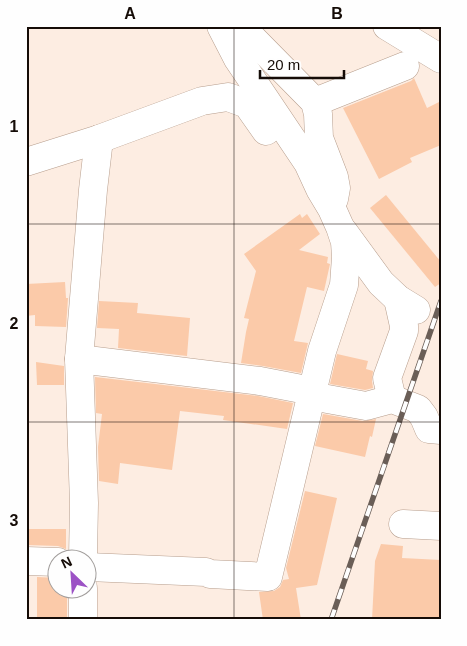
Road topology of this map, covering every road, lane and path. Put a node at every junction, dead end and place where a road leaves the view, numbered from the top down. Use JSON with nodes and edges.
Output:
{"nodes":[{"id":1,"x":221,"y":26,"type":"edge"},
{"id":2,"x":236,"y":26,"type":"edge"},
{"id":3,"x":387,"y":26,"type":"edge"},
{"id":4,"x":441,"y":59,"type":"edge"},
{"id":5,"x":405,"y":66,"type":"dead end"},
{"id":6,"x":315,"y":102,"type":"junction"},
{"id":7,"x":99,"y":139,"type":"junction"},
{"id":8,"x":26,"y":162,"type":"edge"},
{"id":9,"x":336,"y":218,"type":"junction"},
{"id":10,"x":79,"y":359,"type":"junction"},
{"id":11,"x":312,"y":394,"type":"junction"},
{"id":12,"x":392,"y":399,"type":"junction"},
{"id":13,"x":441,"y":430,"type":"edge"},
{"id":14,"x":403,"y":524,"type":"dead end"},
{"id":15,"x":441,"y":526,"type":"edge"},
{"id":16,"x":83,"y":548,"type":"edge"},
{"id":17,"x":26,"y":562,"type":"edge"},
{"id":18,"x":48,"y":562,"type":"edge"},
{"id":19,"x":98,"y":567,"type":"edge"},
{"id":20,"x":83,"y":598,"type":"edge"},
{"id":21,"x":83,"y":620,"type":"edge"}],
"edges":[{"from":1,"to":9,"type":"street"},
{"from":2,"to":6,"type":"street"},
{"from":3,"to":4,"type":"street"},
{"from":5,"to":6,"type":"street"},
{"from":6,"to":9,"type":"street"},
{"from":7,"to":8,"type":"street"},
{"from":7,"to":9,"type":"street"},
{"from":7,"to":10,"type":"street"},
{"from":9,"to":11,"type":"street"},
{"from":9,"to":12,"type":"street"},
{"from":10,"to":11,"type":"street"},
{"from":10,"to":16,"type":"street"},
{"from":11,"to":12,"type":"street"},
{"from":11,"to":19,"type":"street"},
{"from":12,"to":13,"type":"street"},
{"from":14,"to":15,"type":"street"},
{"from":17,"to":18,"type":"street"},
{"from":20,"to":21,"type":"street"}]}
